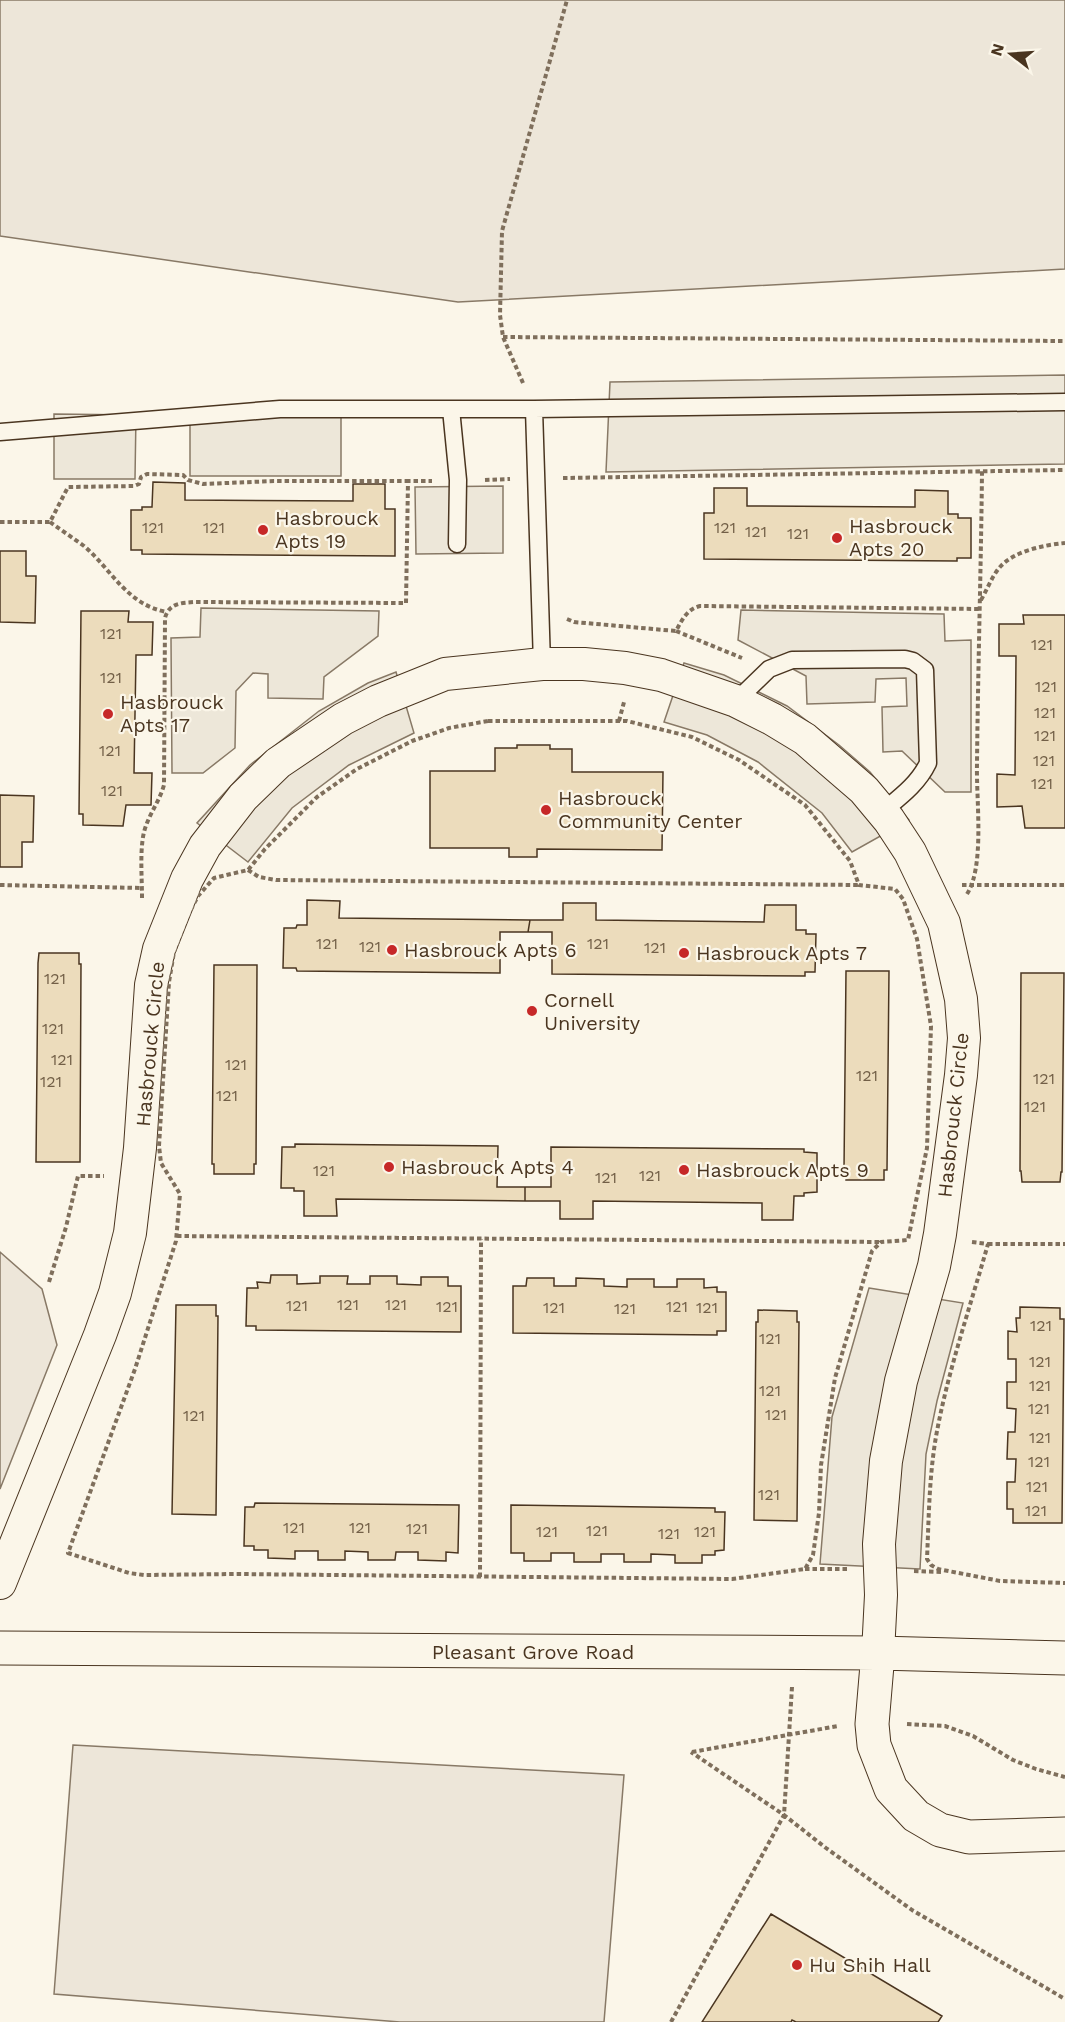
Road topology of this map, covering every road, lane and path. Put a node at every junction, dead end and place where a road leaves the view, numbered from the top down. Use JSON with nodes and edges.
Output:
{"nodes":[{"id":1,"x":567,"y":0,"type":"edge"},
{"id":2,"x":503,"y":337,"type":"junction"},
{"id":3,"x":1065,"y":341,"type":"edge"},
{"id":4,"x":1065,"y":402,"type":"edge"},
{"id":5,"x":452,"y":409,"type":"junction"},
{"id":6,"x":534,"y":409,"type":"junction"},
{"id":7,"x":0,"y":432,"type":"edge"},
{"id":8,"x":566,"y":478,"type":"dead end"},
{"id":9,"x":408,"y":481,"type":"dead end"},
{"id":10,"x":565,"y":489,"type":"dead end"},
{"id":11,"x":0,"y":522,"type":"edge"},
{"id":12,"x":50,"y":522,"type":"junction"},
{"id":13,"x":1065,"y":543,"type":"edge"},
{"id":14,"x":458,"y":544,"type":"dead end"},
{"id":15,"x":981,"y":601,"type":"dead end"},
{"id":16,"x":981,"y":609,"type":"dead end"},
{"id":17,"x":564,"y":611,"type":"dead end"},
{"id":18,"x":166,"y":612,"type":"dead end"},
{"id":19,"x":676,"y":632,"type":"junction"},
{"id":20,"x":542,"y":664,"type":"junction"},
{"id":21,"x":769,"y":669,"type":"junction"},
{"id":22,"x":736,"y":701,"type":"junction"},
{"id":23,"x":882,"y":812,"type":"junction"},
{"id":24,"x":248,"y":870,"type":"junction"},
{"id":25,"x":0,"y":885,"type":"edge"},
{"id":26,"x":859,"y":885,"type":"junction"},
{"id":27,"x":1065,"y":885,"type":"edge"},
{"id":28,"x":927,"y":887,"type":"junction"},
{"id":29,"x":142,"y":888,"type":"dead end"},
{"id":30,"x":895,"y":889,"type":"junction"},
{"id":31,"x":177,"y":1236,"type":"junction"},
{"id":32,"x":481,"y":1239,"type":"junction"},
{"id":33,"x":881,"y":1242,"type":"junction"},
{"id":34,"x":988,"y":1244,"type":"dead end"},
{"id":35,"x":1065,"y":1244,"type":"edge"},
{"id":36,"x":480,"y":1577,"type":"junction"},
{"id":37,"x":0,"y":1583,"type":"edge"},
{"id":38,"x":0,"y":1648,"type":"edge"},
{"id":39,"x":794,"y":1653,"type":"junction"},
{"id":40,"x":878,"y":1653,"type":"junction"},
{"id":41,"x":1065,"y":1658,"type":"edge"},
{"id":42,"x":898,"y":1723,"type":"dead end"},
{"id":43,"x":845,"y":1725,"type":"dead end"},
{"id":44,"x":789,"y":1734,"type":"junction"},
{"id":45,"x":1065,"y":1776,"type":"edge"},
{"id":46,"x":784,"y":1815,"type":"junction"},
{"id":47,"x":1065,"y":1834,"type":"edge"},
{"id":48,"x":1065,"y":1999,"type":"edge"},
{"id":49,"x":671,"y":2022,"type":"edge"}],
"edges":[{"from":1,"to":2,"type":"path"},
{"from":2,"to":3,"type":"path"},
{"from":2,"to":6,"type":"path"},
{"from":4,"to":6,"type":"lane"},
{"from":5,"to":6,"type":"lane"},
{"from":5,"to":7,"type":"lane"},
{"from":5,"to":14,"type":"lane"},
{"from":6,"to":20,"type":"lane"},
{"from":8,"to":10,"type":"path"},
{"from":9,"to":12,"type":"path"},
{"from":11,"to":12,"type":"path"},
{"from":12,"to":18,"type":"path"},
{"from":13,"to":15,"type":"path"},
{"from":16,"to":19,"type":"path"},
{"from":17,"to":19,"type":"path"},
{"from":19,"to":21,"type":"path"},
{"from":20,"to":22,"type":"street","name":"Hasbrouck Circle"},
{"from":20,"to":37,"type":"street","name":"Hasbrouck Circle"},
{"from":21,"to":22,"type":"lane"},
{"from":21,"to":23,"type":"lane"},
{"from":22,"to":23,"type":"street","name":"Hasbrouck Circle"},
{"from":23,"to":28,"type":"street","name":"Hasbrouck Circle"},
{"from":24,"to":26,"type":"path"},
{"from":24,"to":26,"type":"path"},
{"from":24,"to":31,"type":"path"},
{"from":25,"to":29,"type":"path"},
{"from":26,"to":30,"type":"path"},
{"from":27,"to":28,"type":"path"},
{"from":28,"to":30,"type":"path"},
{"from":28,"to":40,"type":"street","name":"Hasbrouck Circle"},
{"from":30,"to":33,"type":"path"},
{"from":31,"to":32,"type":"path"},
{"from":31,"to":36,"type":"path"},
{"from":32,"to":33,"type":"path"},
{"from":32,"to":36,"type":"path"},
{"from":33,"to":36,"type":"path"},
{"from":34,"to":35,"type":"path"},
{"from":38,"to":39,"type":"street","name":"Pleasant Grove Road"},
{"from":39,"to":40,"type":"street","name":"Pleasant Grove Road"},
{"from":39,"to":44,"type":"path"},
{"from":40,"to":41,"type":"street","name":"Pleasant Grove Road"},
{"from":40,"to":47,"type":"street"},
{"from":42,"to":45,"type":"path"},
{"from":43,"to":44,"type":"path"},
{"from":44,"to":46,"type":"path"},
{"from":44,"to":46,"type":"path"},
{"from":46,"to":48,"type":"path"},
{"from":46,"to":49,"type":"path"}]}
